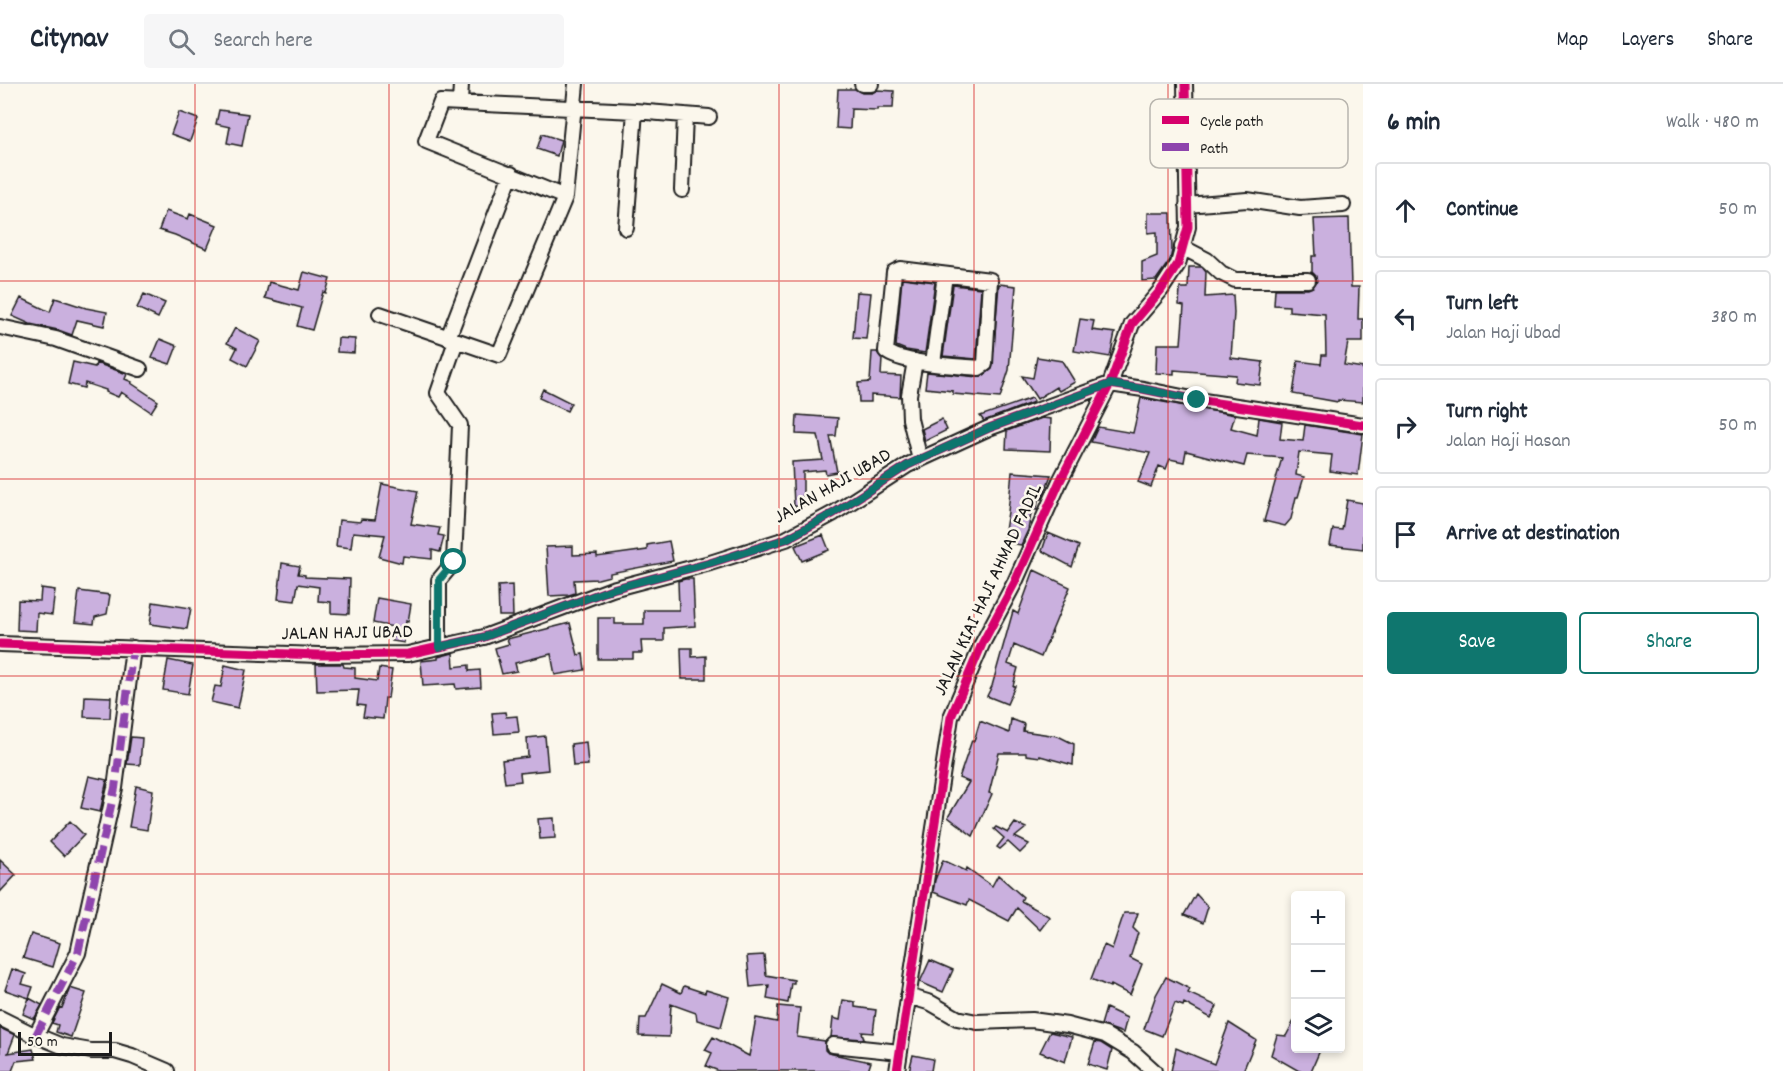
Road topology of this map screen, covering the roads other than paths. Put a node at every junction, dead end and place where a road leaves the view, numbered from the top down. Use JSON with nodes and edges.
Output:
{"nodes":[{"id":1,"x":461,"y":84,"type":"edge"},
{"id":2,"x":576,"y":84,"type":"edge"},
{"id":3,"x":862,"y":84,"type":"edge"},
{"id":4,"x":871,"y":84,"type":"edge"},
{"id":5,"x":1185,"y":84,"type":"edge"},
{"id":6,"x":1185,"y":99,"type":"edge"},
{"id":7,"x":460,"y":104,"type":"junction"},
{"id":8,"x":574,"y":109,"type":"junction"},
{"id":9,"x":635,"y":111,"type":"junction"},
{"id":10,"x":685,"y":115,"type":"junction"},
{"id":11,"x":710,"y":117,"type":"dead end"},
{"id":12,"x":1186,"y":168,"type":"edge"},
{"id":13,"x":511,"y":174,"type":"junction"},
{"id":14,"x":682,"y":190,"type":"dead end"},
{"id":15,"x":565,"y":197,"type":"junction"},
{"id":16,"x":1187,"y":205,"type":"junction"},
{"id":17,"x":1343,"y":205,"type":"dead end"},
{"id":18,"x":626,"y":228,"type":"dead end"},
{"id":19,"x":1182,"y":247,"type":"junction"},
{"id":20,"x":945,"y":274,"type":"junction"},
{"id":21,"x":1308,"y":280,"type":"dead end"},
{"id":22,"x":380,"y":314,"type":"dead end"},
{"id":23,"x":0,"y":327,"type":"edge"},
{"id":24,"x":452,"y":339,"type":"junction"},
{"id":25,"x":915,"y":361,"type":"junction"},
{"id":26,"x":933,"y":363,"type":"junction"},
{"id":27,"x":140,"y":369,"type":"dead end"},
{"id":28,"x":1110,"y":384,"type":"junction"},
{"id":29,"x":1363,"y":425,"type":"edge"},
{"id":30,"x":920,"y":460,"type":"junction"},
{"id":31,"x":0,"y":644,"type":"edge"},
{"id":32,"x":439,"y":647,"type":"junction"},
{"id":33,"x":133,"y":648,"type":"junction"},
{"id":34,"x":908,"y":996,"type":"junction"},
{"id":35,"x":0,"y":1018,"type":"edge"},
{"id":36,"x":36,"y":1035,"type":"junction"},
{"id":37,"x":833,"y":1045,"type":"dead end"},
{"id":38,"x":900,"y":1052,"type":"junction"},
{"id":39,"x":167,"y":1071,"type":"edge"},
{"id":40,"x":897,"y":1071,"type":"edge"},
{"id":41,"x":1154,"y":1071,"type":"edge"}],
"edges":[{"from":1,"to":7,"type":"street"},
{"from":2,"to":8,"type":"street"},
{"from":3,"to":4,"type":"street"},
{"from":5,"to":6,"type":"street","name":"JALAN KIAI HAJI AHMAD FADIL"},
{"from":7,"to":8,"type":"street"},
{"from":7,"to":13,"type":"street"},
{"from":8,"to":9,"type":"street"},
{"from":8,"to":15,"type":"street"},
{"from":9,"to":10,"type":"street"},
{"from":9,"to":18,"type":"street"},
{"from":10,"to":11,"type":"street"},
{"from":10,"to":14,"type":"street"},
{"from":12,"to":16,"type":"street","name":"JALAN KIAI HAJI AHMAD FADIL"},
{"from":13,"to":15,"type":"street"},
{"from":13,"to":24,"type":"street"},
{"from":15,"to":24,"type":"street"},
{"from":16,"to":17,"type":"street"},
{"from":16,"to":19,"type":"street","name":"JALAN KIAI HAJI AHMAD FADIL"},
{"from":19,"to":21,"type":"street"},
{"from":19,"to":28,"type":"street","name":"JALAN KIAI HAJI AHMAD FADIL"},
{"from":20,"to":25,"type":"street"},
{"from":20,"to":26,"type":"street"},
{"from":20,"to":26,"type":"street"},
{"from":22,"to":24,"type":"street"},
{"from":23,"to":27,"type":"street"},
{"from":24,"to":32,"type":"street"},
{"from":25,"to":26,"type":"street"},
{"from":25,"to":30,"type":"street"},
{"from":28,"to":29,"type":"street"},
{"from":28,"to":30,"type":"street","name":"JALAN HAJI UBAD"},
{"from":28,"to":34,"type":"street","name":"JALAN KIAI HAJI AHMAD FADIL"},
{"from":30,"to":32,"type":"street","name":"JALAN HAJI UBAD"},
{"from":31,"to":33,"type":"street","name":"JALAN HAJI UBAD"},
{"from":32,"to":33,"type":"street","name":"JALAN HAJI UBAD"},
{"from":33,"to":36,"type":"street"},
{"from":34,"to":38,"type":"street","name":"JALAN KIAI HAJI AHMAD FADIL"},
{"from":34,"to":41,"type":"street"},
{"from":35,"to":36,"type":"street"},
{"from":36,"to":39,"type":"street"},
{"from":37,"to":38,"type":"street"},
{"from":38,"to":40,"type":"street","name":"JALAN KIAI HAJI AHMAD FADIL"}]}
